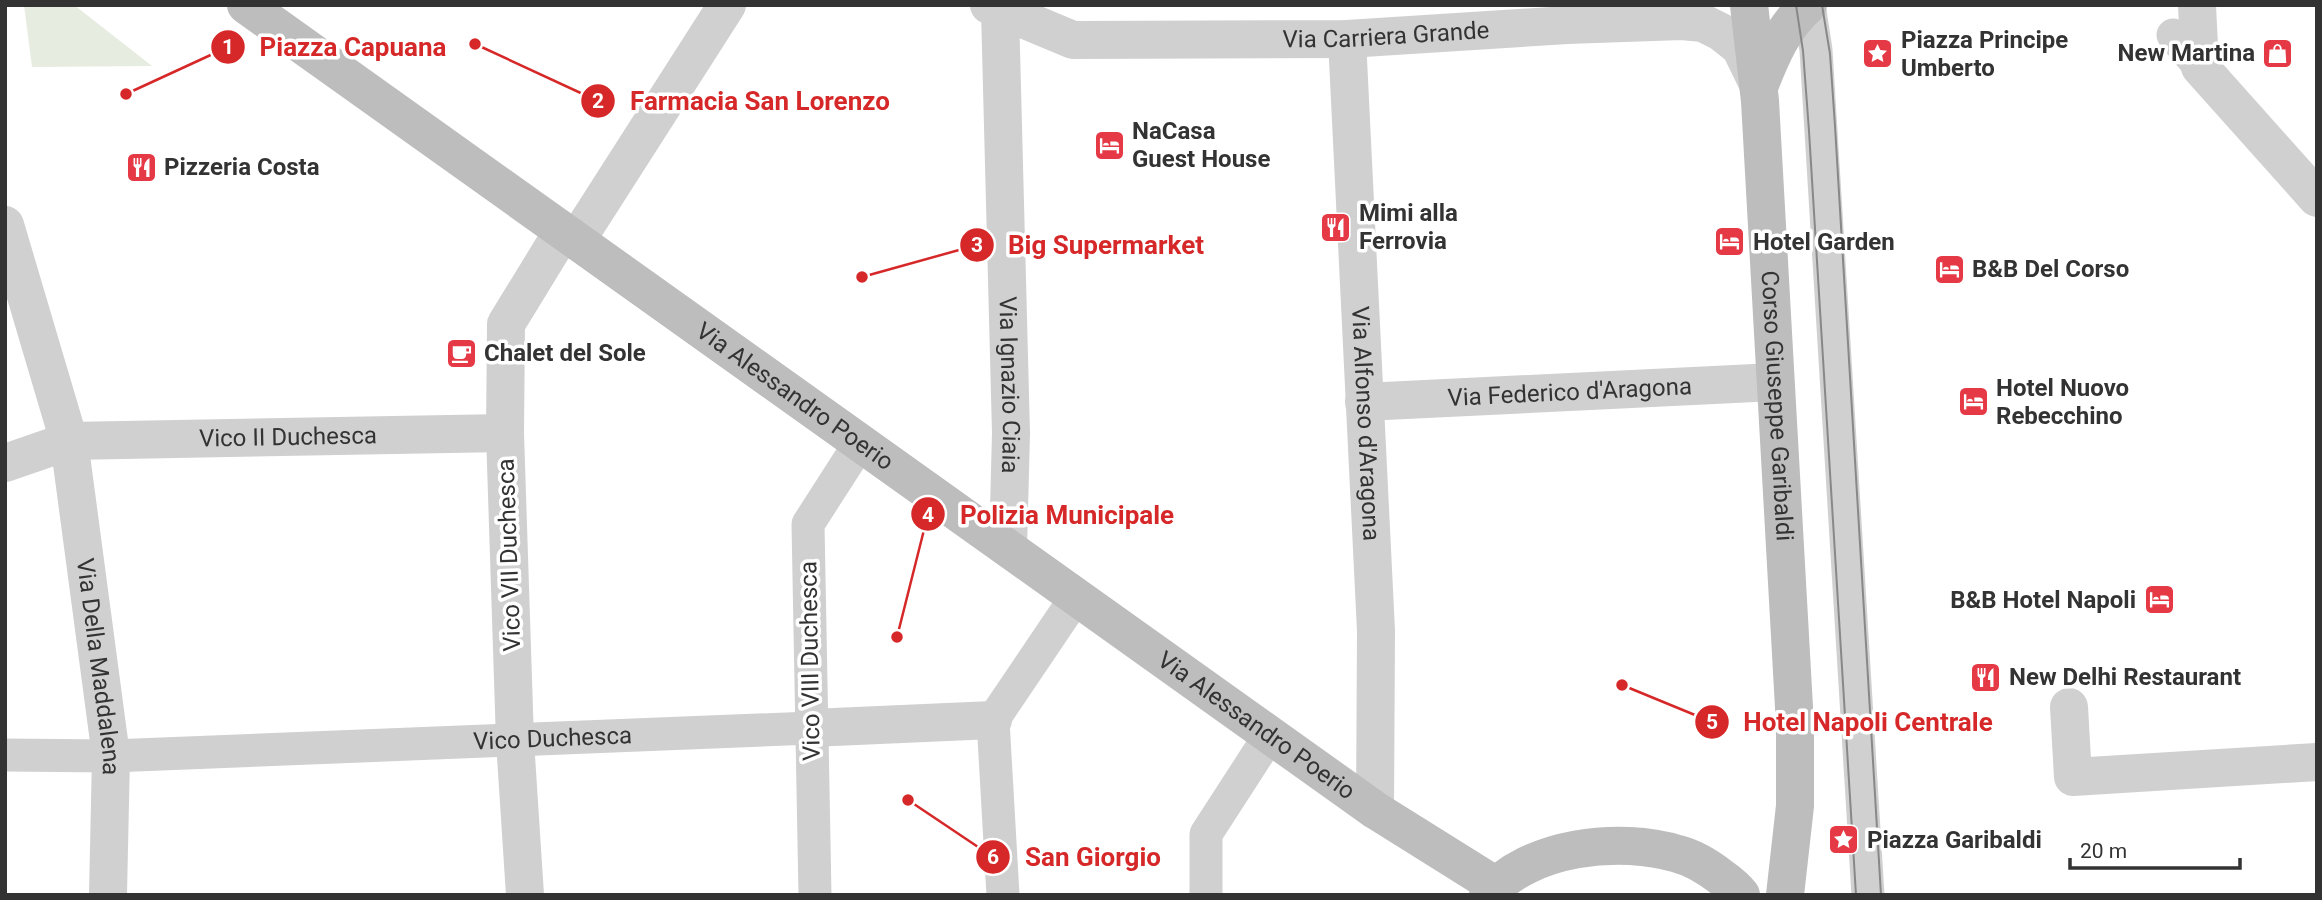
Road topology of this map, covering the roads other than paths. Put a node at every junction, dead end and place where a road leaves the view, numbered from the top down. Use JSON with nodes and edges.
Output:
{"nodes":[{"id":1,"x":727,"y":5,"type":"edge"},
{"id":2,"x":1749,"y":5,"type":"edge"},
{"id":3,"x":1808,"y":5,"type":"edge"},
{"id":4,"x":2197,"y":5,"type":"edge"},
{"id":5,"x":994,"y":8,"type":"edge"},
{"id":6,"x":264,"y":11,"type":"edge"},
{"id":7,"x":1566,"y":15,"type":"edge"},
{"id":8,"x":2173,"y":35,"type":"dead end"},
{"id":9,"x":1348,"y":39,"type":"junction"},
{"id":10,"x":2200,"y":67,"type":"junction"},
{"id":11,"x":1759,"y":87,"type":"junction"},
{"id":12,"x":2317,"y":198,"type":"edge"},
{"id":13,"x":5,"y":225,"type":"edge"},
{"id":14,"x":570,"y":236,"type":"junction"},
{"id":15,"x":1775,"y":382,"type":"junction"},
{"id":16,"x":1364,"y":402,"type":"junction"},
{"id":17,"x":505,"y":433,"type":"junction"},
{"id":18,"x":69,"y":441,"type":"junction"},
{"id":19,"x":860,"y":443,"type":"junction"},
{"id":20,"x":5,"y":463,"type":"edge"},
{"id":21,"x":1008,"y":548,"type":"junction"},
{"id":22,"x":1076,"y":597,"type":"junction"},
{"id":23,"x":2070,"y":707,"type":"dead end"},
{"id":24,"x":993,"y":720,"type":"junction"},
{"id":25,"x":811,"y":728,"type":"junction"},
{"id":26,"x":1270,"y":735,"type":"junction"},
{"id":27,"x":515,"y":741,"type":"junction"},
{"id":28,"x":5,"y":755,"type":"edge"},
{"id":29,"x":111,"y":756,"type":"junction"},
{"id":30,"x":2317,"y":762,"type":"edge"},
{"id":31,"x":1375,"y":810,"type":"junction"},
{"id":32,"x":1492,"y":890,"type":"edge"},
{"id":33,"x":108,"y":895,"type":"edge"},
{"id":34,"x":525,"y":895,"type":"edge"},
{"id":35,"x":815,"y":895,"type":"edge"},
{"id":36,"x":1003,"y":895,"type":"edge"},
{"id":37,"x":1206,"y":895,"type":"edge"},
{"id":38,"x":1741,"y":895,"type":"edge"},
{"id":39,"x":1785,"y":895,"type":"edge"},
{"id":40,"x":1868,"y":895,"type":"edge"}],
"edges":[{"from":1,"to":14,"type":"street","name":"Vico VII Duchesca"},
{"from":2,"to":11,"type":"main road"},
{"from":3,"to":11,"type":"main road"},
{"from":3,"to":40,"type":"lane"},
{"from":4,"to":10,"type":"street"},
{"from":5,"to":9,"type":"street","name":"Via Carriera Grande"},
{"from":5,"to":21,"type":"street","name":"Via Ignazio Ciaia"},
{"from":6,"to":14,"type":"main road","name":"Via Alessandro Poerio"},
{"from":7,"to":9,"type":"street","name":"Via Carriera Grande"},
{"from":7,"to":11,"type":"street","name":"Via Carriera Grande"},
{"from":8,"to":10,"type":"lane"},
{"from":9,"to":16,"type":"street","name":"Via Alfonso d'Aragona"},
{"from":10,"to":12,"type":"street"},
{"from":11,"to":15,"type":"main road","name":"Corso Giuseppe Garibaldi"},
{"from":13,"to":18,"type":"street","name":"Via Della Maddalena"},
{"from":14,"to":17,"type":"street","name":"Vico VII Duchesca"},
{"from":14,"to":19,"type":"main road","name":"Via Alessandro Poerio"},
{"from":15,"to":16,"type":"street","name":"Via Federico d'Aragona"},
{"from":15,"to":39,"type":"main road","name":"Corso Giuseppe Garibaldi"},
{"from":16,"to":31,"type":"street","name":"Via Alfonso d'Aragona"},
{"from":17,"to":18,"type":"street","name":"Vico II Duchesca"},
{"from":17,"to":27,"type":"street","name":"Vico VII Duchesca"},
{"from":18,"to":20,"type":"street","name":"Vico II Duchesca"},
{"from":18,"to":29,"type":"street","name":"Via Della Maddalena"},
{"from":19,"to":21,"type":"main road","name":"Via Alessandro Poerio"},
{"from":19,"to":25,"type":"lane","name":"Vico VIII Duchesca"},
{"from":21,"to":22,"type":"main road","name":"Via Alessandro Poerio"},
{"from":22,"to":24,"type":"lane"},
{"from":22,"to":26,"type":"main road","name":"Via Alessandro Poerio"},
{"from":23,"to":30,"type":"street"},
{"from":24,"to":25,"type":"street","name":"Vico Duchesca"},
{"from":24,"to":36,"type":"lane"},
{"from":25,"to":27,"type":"lane","name":"Vico Duchesca"},
{"from":25,"to":35,"type":"lane","name":"Vico VIII Duchesca"},
{"from":26,"to":31,"type":"main road","name":"Via Alessandro Poerio"},
{"from":26,"to":37,"type":"lane"},
{"from":27,"to":29,"type":"lane","name":"Vico Duchesca"},
{"from":27,"to":34,"type":"street","name":"Vico VII Duchesca"},
{"from":28,"to":29,"type":"lane","name":"Vico Duchesca"},
{"from":29,"to":33,"type":"street","name":"Via Della Maddalena"},
{"from":31,"to":32,"type":"main road","name":"Via Alessandro Poerio"},
{"from":32,"to":38,"type":"main road"}]}
